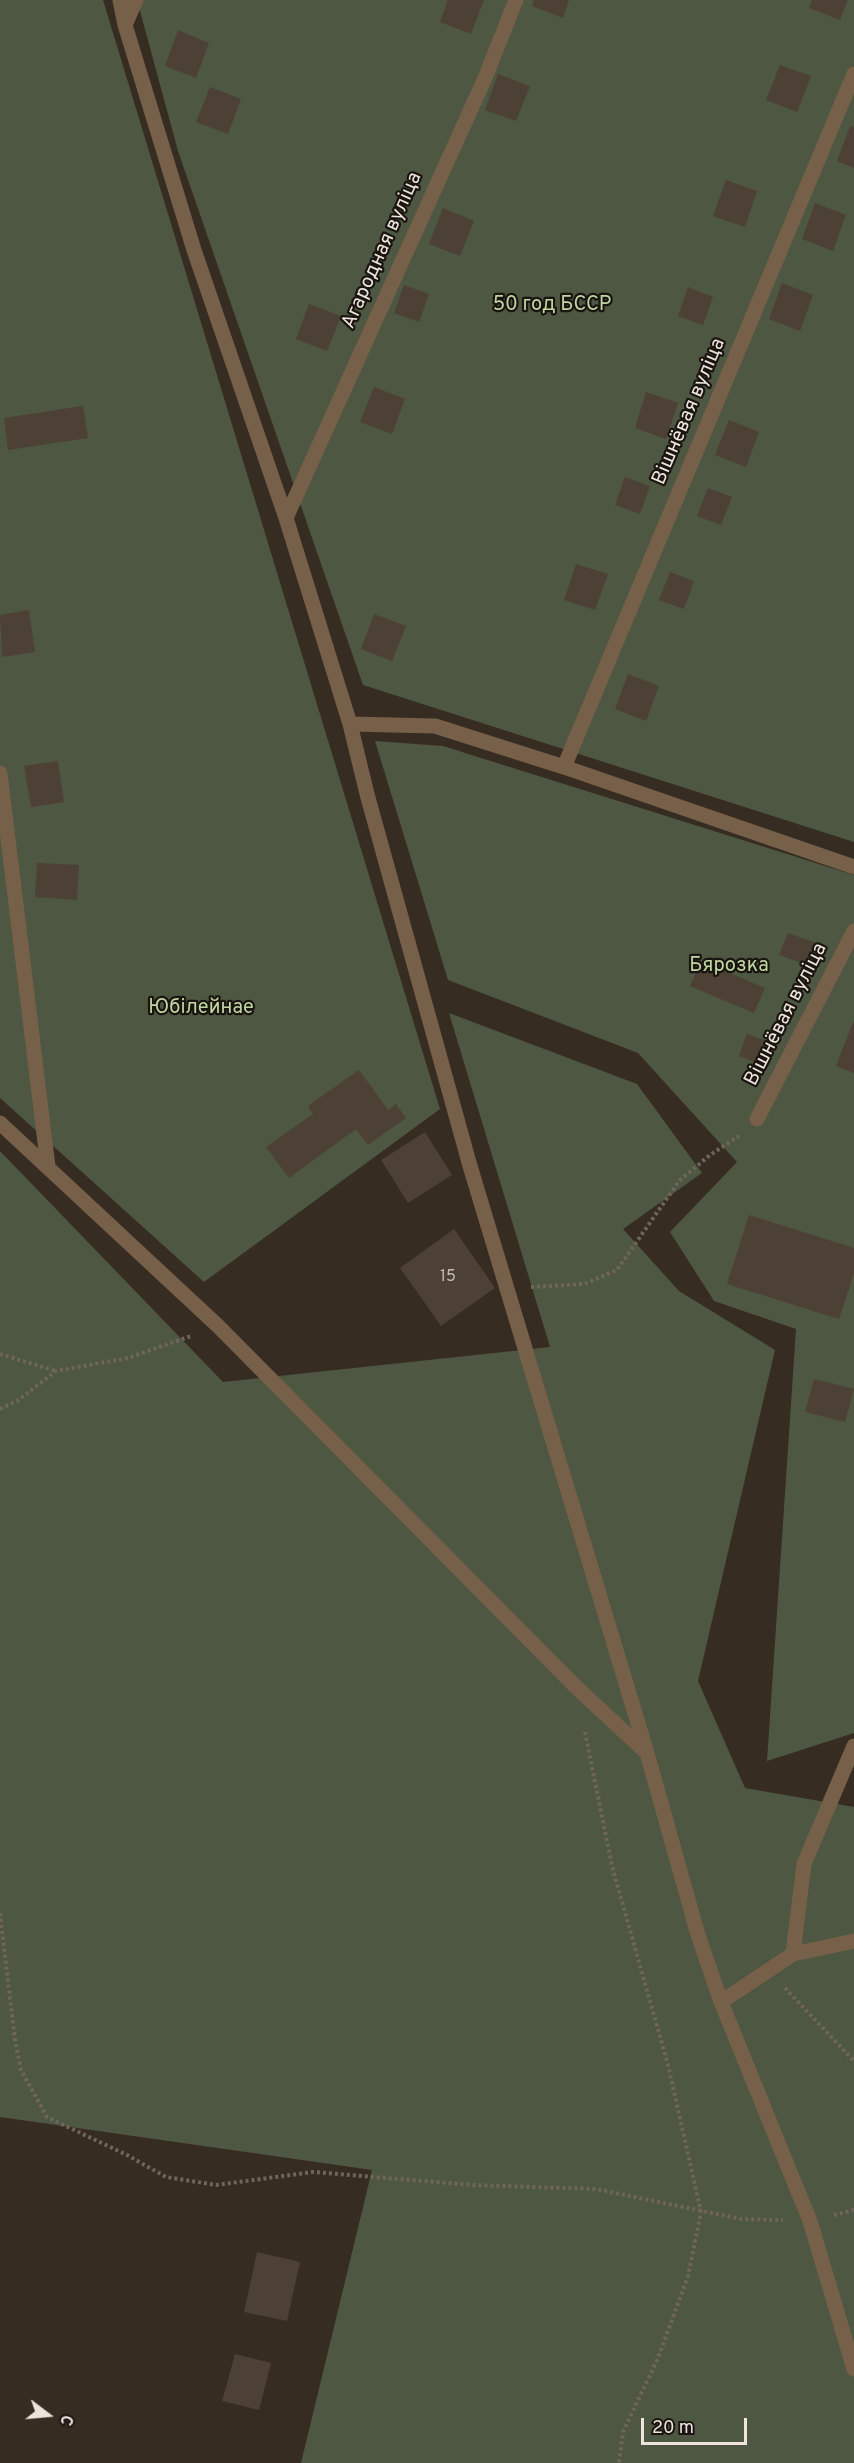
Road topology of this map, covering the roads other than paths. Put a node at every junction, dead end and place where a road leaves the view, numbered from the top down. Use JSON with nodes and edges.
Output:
{"nodes":[{"id":1,"x":120,"y":0,"type":"edge"},
{"id":2,"x":136,"y":0,"type":"edge"},
{"id":3,"x":516,"y":0,"type":"edge"},
{"id":4,"x":125,"y":25,"type":"junction"},
{"id":5,"x":854,"y":74,"type":"edge"},
{"id":6,"x":286,"y":518,"type":"junction"},
{"id":7,"x":350,"y":724,"type":"junction"},
{"id":8,"x":564,"y":767,"type":"junction"},
{"id":9,"x":0,"y":773,"type":"edge"},
{"id":10,"x":854,"y":867,"type":"edge"},
{"id":11,"x":854,"y":931,"type":"edge"},
{"id":12,"x":757,"y":1119,"type":"road end"},
{"id":13,"x":0,"y":1123,"type":"edge"},
{"id":14,"x":48,"y":1167,"type":"junction"},
{"id":15,"x":854,"y":1746,"type":"edge"},
{"id":16,"x":647,"y":1752,"type":"junction"},
{"id":17,"x":854,"y":1941,"type":"edge"},
{"id":18,"x":794,"y":1954,"type":"junction"},
{"id":19,"x":721,"y":2002,"type":"junction"},
{"id":20,"x":854,"y":2369,"type":"edge"}],
"edges":[{"from":1,"to":4,"type":"street"},
{"from":2,"to":4,"type":"street"},
{"from":3,"to":6,"type":"street","name":"Агародная вуліца"},
{"from":4,"to":6,"type":"street"},
{"from":5,"to":8,"type":"street","name":"Вішнёвая вуліца"},
{"from":6,"to":7,"type":"street"},
{"from":7,"to":8,"type":"street"},
{"from":7,"to":16,"type":"street"},
{"from":8,"to":10,"type":"street"},
{"from":9,"to":14,"type":"street"},
{"from":11,"to":12,"type":"street","name":"Вішнёвая вуліца"},
{"from":13,"to":14,"type":"street"},
{"from":14,"to":16,"type":"street"},
{"from":15,"to":18,"type":"street"},
{"from":16,"to":19,"type":"street"},
{"from":17,"to":18,"type":"street"},
{"from":18,"to":19,"type":"street"},
{"from":19,"to":20,"type":"street"}]}
